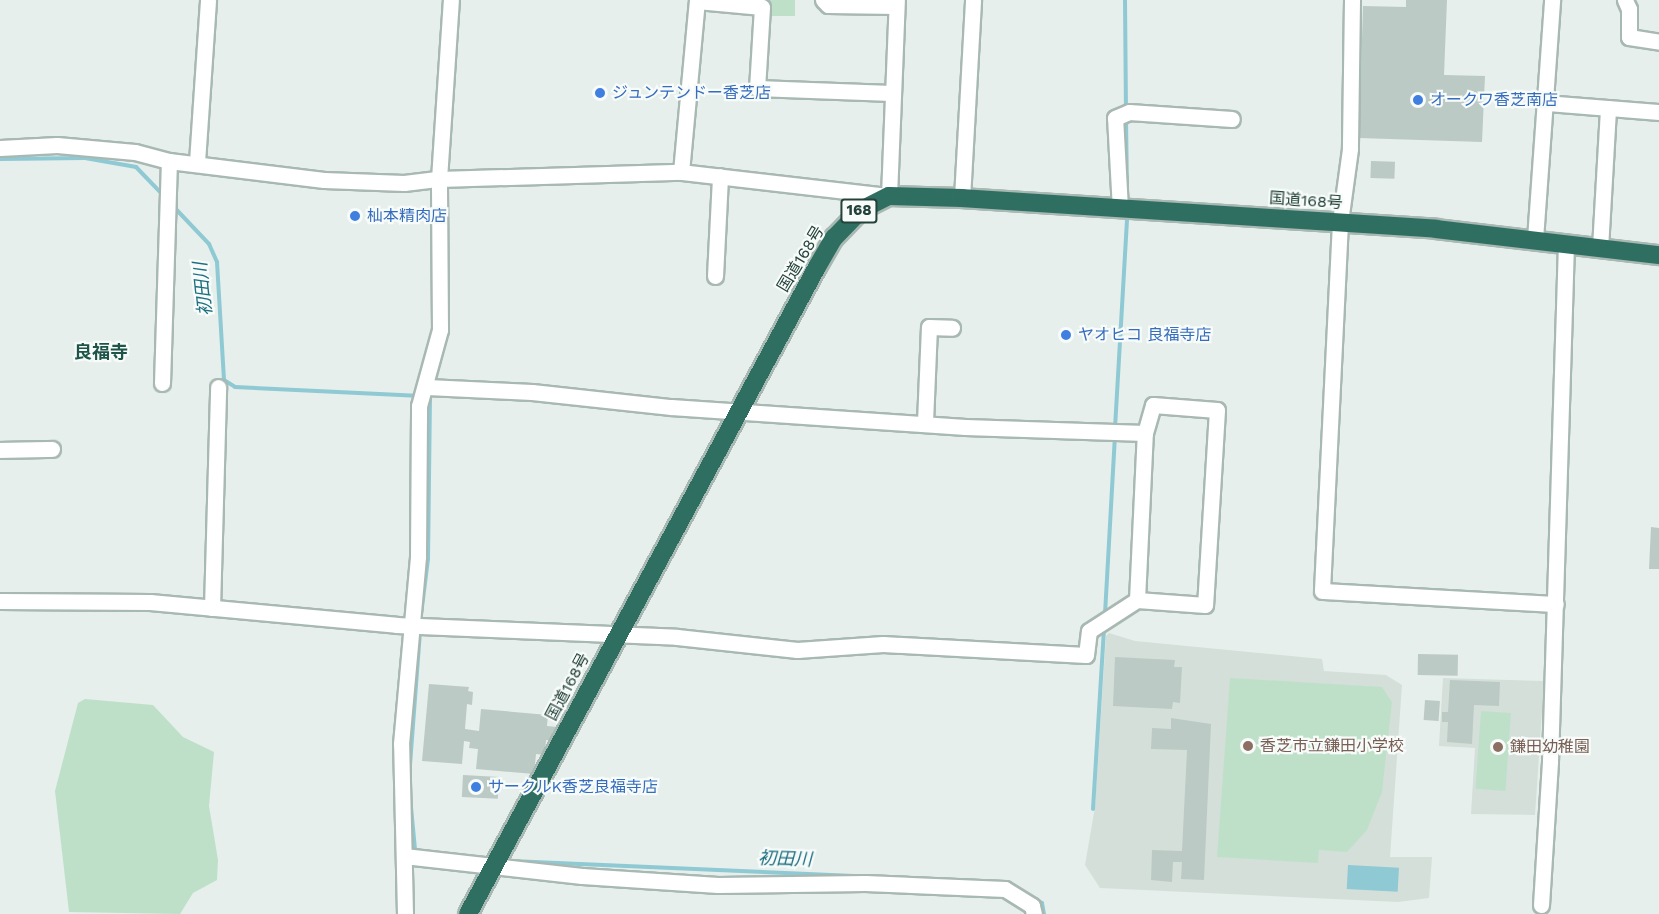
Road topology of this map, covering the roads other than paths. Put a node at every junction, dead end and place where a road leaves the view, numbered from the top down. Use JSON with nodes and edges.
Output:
{"nodes":[{"id":1,"x":208,"y":0,"type":"edge"},
{"id":2,"x":451,"y":0,"type":"edge"},
{"id":3,"x":823,"y":0,"type":"edge"},
{"id":4,"x":973,"y":0,"type":"edge"},
{"id":5,"x":1352,"y":0,"type":"edge"},
{"id":6,"x":1552,"y":0,"type":"edge"},
{"id":7,"x":1625,"y":0,"type":"edge"},
{"id":8,"x":897,"y":3,"type":"edge"},
{"id":9,"x":1659,"y":42,"type":"edge"},
{"id":10,"x":891,"y":93,"type":"junction"},
{"id":11,"x":1546,"y":103,"type":"junction"},
{"id":12,"x":1608,"y":108,"type":"junction"},
{"id":13,"x":1659,"y":112,"type":"edge"},
{"id":14,"x":1232,"y":119,"type":"dead end"},
{"id":15,"x":0,"y":148,"type":"edge"},
{"id":16,"x":169,"y":162,"type":"junction"},
{"id":17,"x":197,"y":162,"type":"junction"},
{"id":18,"x":681,"y":172,"type":"junction"},
{"id":19,"x":720,"y":176,"type":"junction"},
{"id":20,"x":439,"y":179,"type":"junction"},
{"id":21,"x":889,"y":195,"type":"junction"},
{"id":22,"x":962,"y":198,"type":"junction"},
{"id":23,"x":1120,"y":208,"type":"junction"},
{"id":24,"x":1340,"y":222,"type":"junction"},
{"id":25,"x":1535,"y":239,"type":"junction"},
{"id":26,"x":1566,"y":243,"type":"junction"},
{"id":27,"x":1600,"y":248,"type":"junction"},
{"id":28,"x":1659,"y":255,"type":"edge"},
{"id":29,"x":715,"y":276,"type":"dead end"},
{"id":30,"x":952,"y":328,"type":"dead end"},
{"id":31,"x":162,"y":383,"type":"dead end"},
{"id":32,"x":218,"y":387,"type":"dead end"},
{"id":33,"x":427,"y":387,"type":"junction"},
{"id":34,"x":739,"y":411,"type":"junction"},
{"id":35,"x":925,"y":422,"type":"junction"},
{"id":36,"x":1145,"y":433,"type":"junction"},
{"id":37,"x":52,"y":449,"type":"dead end"},
{"id":38,"x":0,"y":450,"type":"edge"},
{"id":39,"x":1137,"y":600,"type":"junction"},
{"id":40,"x":0,"y":601,"type":"edge"},
{"id":41,"x":1556,"y":604,"type":"junction"},
{"id":42,"x":212,"y":608,"type":"junction"},
{"id":43,"x":417,"y":624,"type":"junction"},
{"id":44,"x":618,"y":635,"type":"junction"},
{"id":45,"x":404,"y":856,"type":"junction"},
{"id":46,"x":494,"y":865,"type":"junction"},
{"id":47,"x":1541,"y":905,"type":"dead end"},
{"id":48,"x":405,"y":914,"type":"edge"},
{"id":49,"x":468,"y":914,"type":"edge"},
{"id":50,"x":1034,"y":914,"type":"edge"}],
"edges":[{"from":1,"to":17,"type":"street"},
{"from":2,"to":20,"type":"street"},
{"from":3,"to":8,"type":"street"},
{"from":4,"to":22,"type":"street"},
{"from":5,"to":24,"type":"street"},
{"from":6,"to":11,"type":"street"},
{"from":7,"to":9,"type":"street"},
{"from":8,"to":10,"type":"street"},
{"from":10,"to":18,"type":"street"},
{"from":10,"to":21,"type":"street"},
{"from":11,"to":12,"type":"street"},
{"from":11,"to":25,"type":"street"},
{"from":12,"to":13,"type":"street"},
{"from":12,"to":27,"type":"street"},
{"from":14,"to":23,"type":"street"},
{"from":15,"to":16,"type":"street"},
{"from":16,"to":17,"type":"street"},
{"from":16,"to":31,"type":"street"},
{"from":17,"to":20,"type":"street"},
{"from":18,"to":19,"type":"street"},
{"from":18,"to":20,"type":"street"},
{"from":19,"to":21,"type":"street"},
{"from":19,"to":29,"type":"street"},
{"from":20,"to":33,"type":"street"},
{"from":21,"to":22,"type":"highway","name":"国道168号","number":"168"},
{"from":21,"to":34,"type":"highway","name":"国道168号","number":"168"},
{"from":22,"to":23,"type":"highway","name":"国道168号","number":"168"},
{"from":23,"to":24,"type":"highway","name":"国道168号","number":"168"},
{"from":24,"to":25,"type":"highway","name":"国道168号","number":"168"},
{"from":24,"to":41,"type":"street"},
{"from":25,"to":26,"type":"highway","name":"国道168号","number":"168"},
{"from":26,"to":27,"type":"highway","name":"国道168号","number":"168"},
{"from":26,"to":41,"type":"street"},
{"from":27,"to":28,"type":"highway","name":"国道168号","number":"168"},
{"from":30,"to":35,"type":"street"},
{"from":32,"to":42,"type":"street"},
{"from":33,"to":34,"type":"street"},
{"from":33,"to":43,"type":"street"},
{"from":34,"to":35,"type":"street"},
{"from":34,"to":44,"type":"highway","name":"国道168号","number":"168"},
{"from":35,"to":36,"type":"street"},
{"from":36,"to":39,"type":"street"},
{"from":36,"to":39,"type":"street"},
{"from":37,"to":38,"type":"street"},
{"from":39,"to":44,"type":"street"},
{"from":40,"to":42,"type":"street"},
{"from":41,"to":47,"type":"street"},
{"from":42,"to":43,"type":"street"},
{"from":43,"to":44,"type":"street"},
{"from":43,"to":45,"type":"street"},
{"from":44,"to":46,"type":"highway","name":"国道168号","number":"168"},
{"from":45,"to":46,"type":"street"},
{"from":45,"to":48,"type":"street"},
{"from":46,"to":49,"type":"highway","name":"国道168号","number":"168"},
{"from":46,"to":50,"type":"street"}]}
